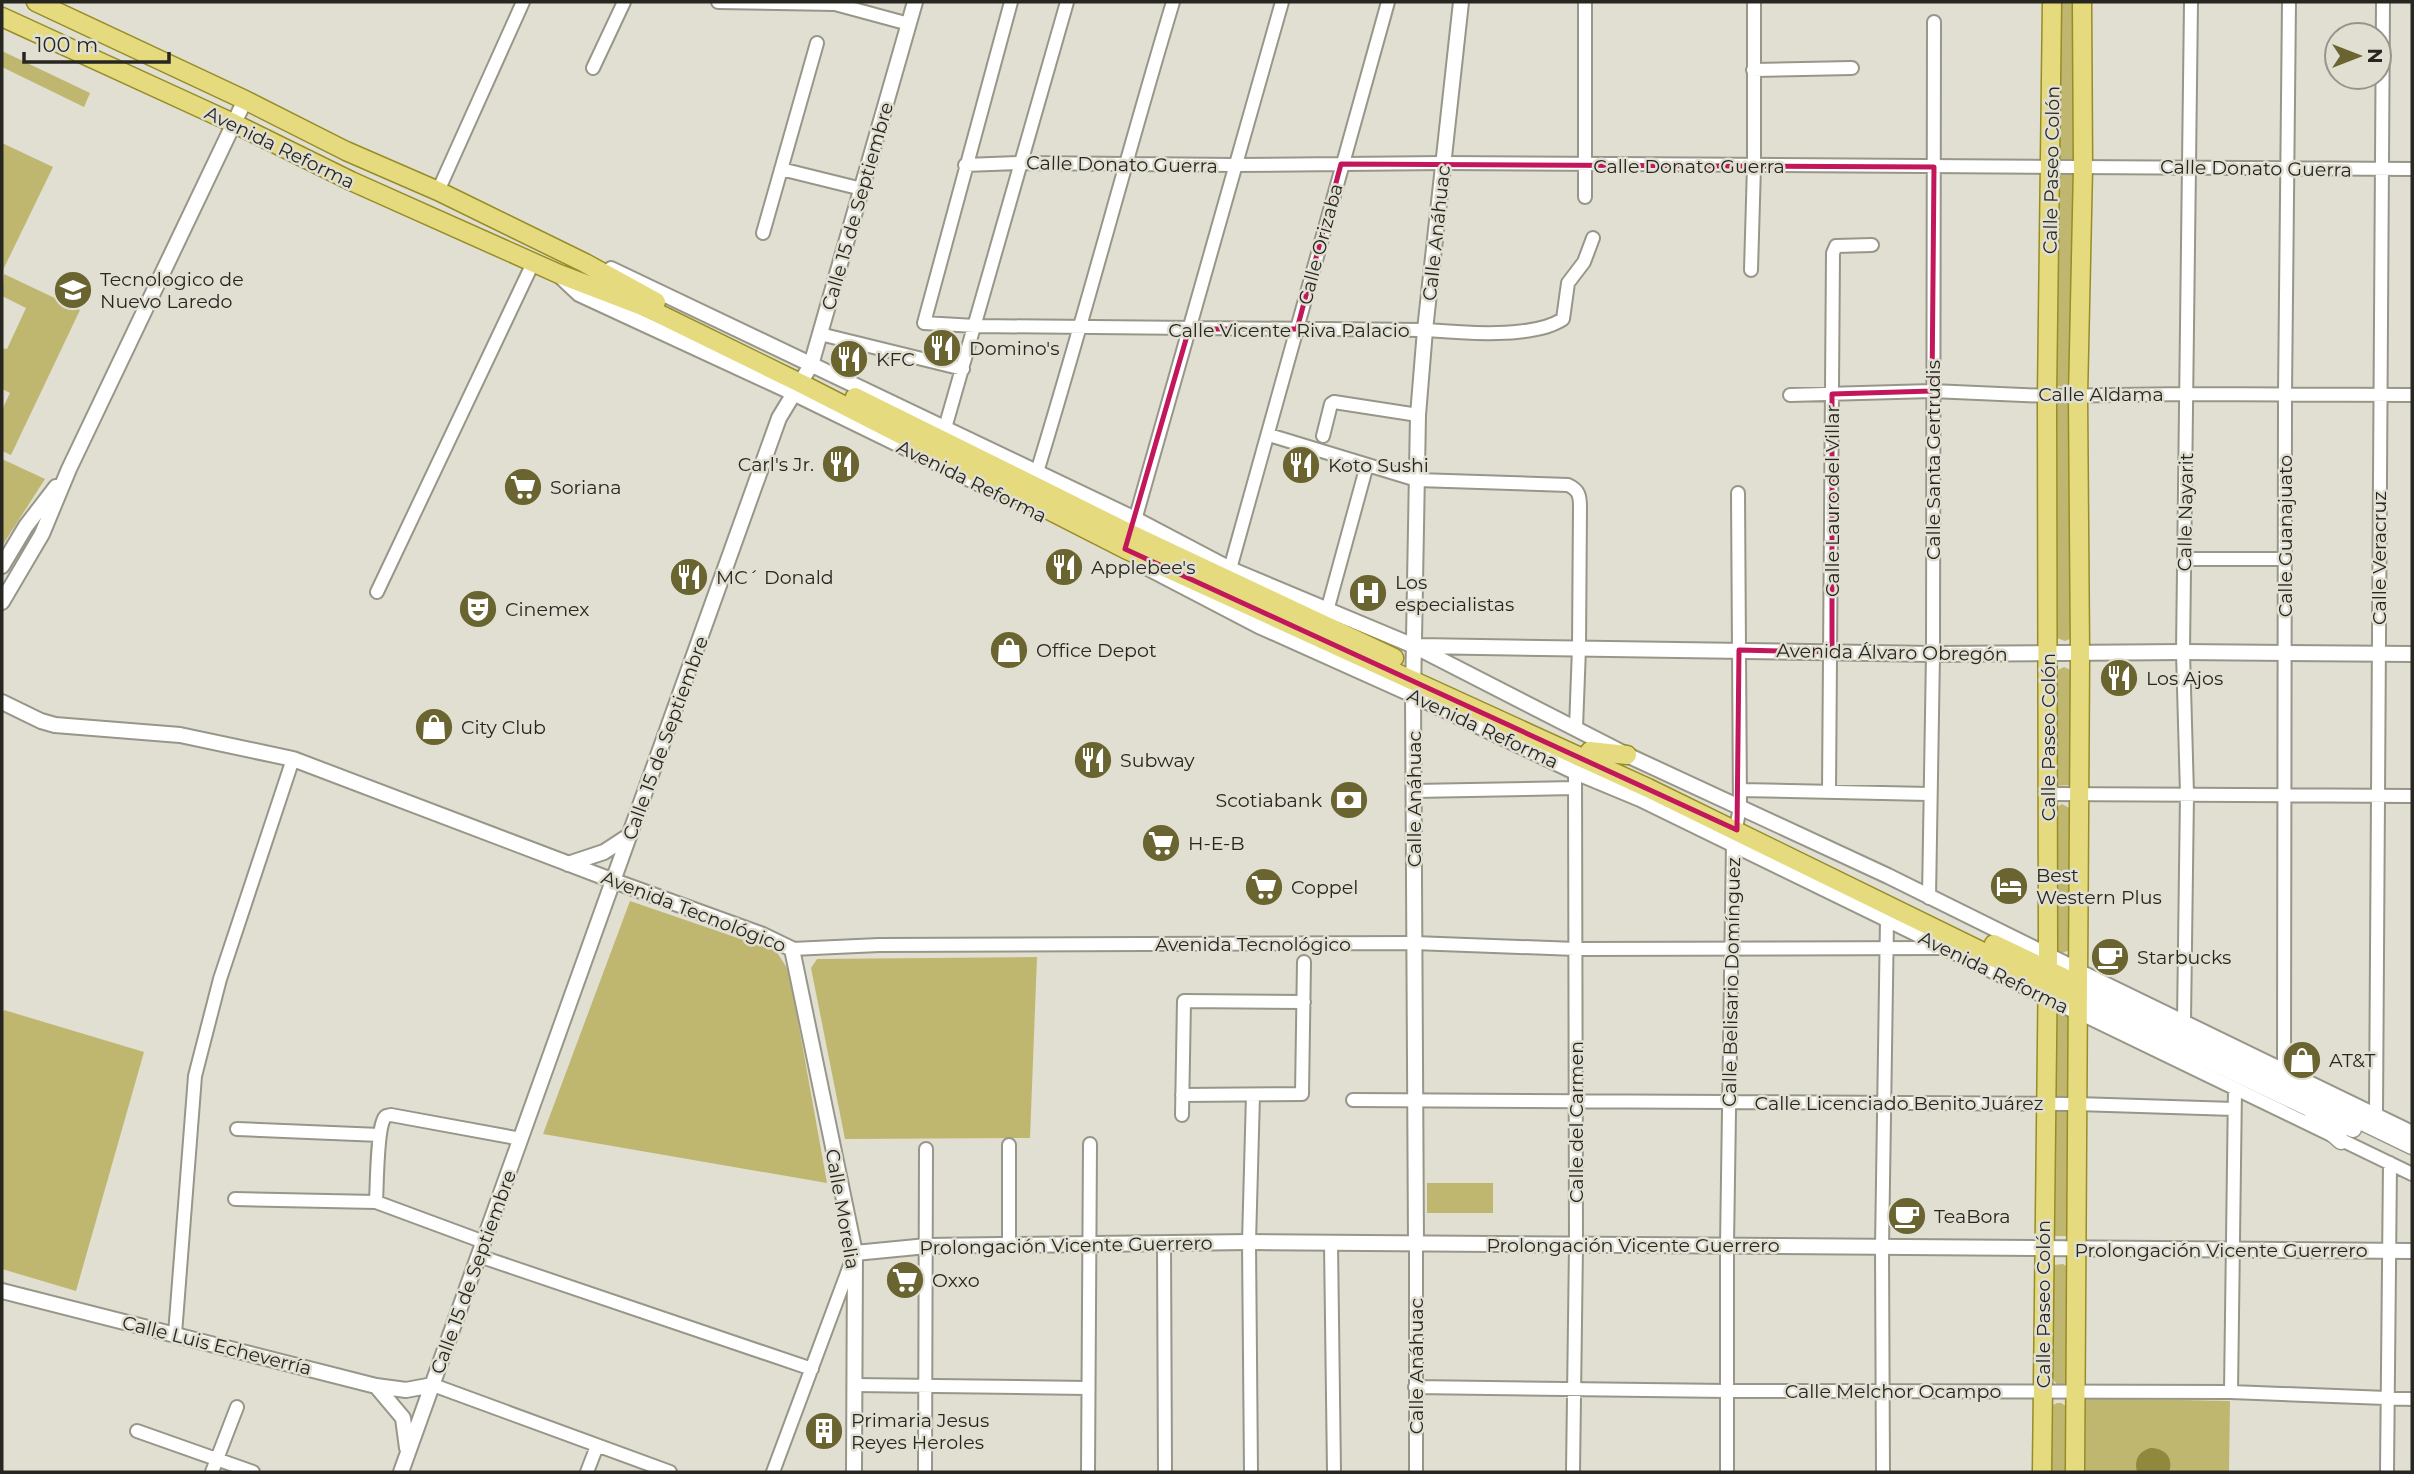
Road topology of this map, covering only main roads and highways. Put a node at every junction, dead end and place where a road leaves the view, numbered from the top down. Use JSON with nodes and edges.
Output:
{"nodes":[{"id":1,"x":36,"y":2,"type":"edge"},
{"id":2,"x":2052,"y":2,"type":"edge"},
{"id":3,"x":2082,"y":2,"type":"edge"},
{"id":4,"x":2,"y":17,"type":"edge"},
{"id":5,"x":802,"y":378,"type":"junction"},
{"id":6,"x":1128,"y":539,"type":"junction"},
{"id":7,"x":1230,"y":569,"type":"road end"},
{"id":8,"x":1254,"y":592,"type":"junction"},
{"id":9,"x":1414,"y":681,"type":"junction"},
{"id":10,"x":1626,"y":755,"type":"road end"},
{"id":11,"x":1591,"y":757,"type":"junction"},
{"id":12,"x":1640,"y":799,"type":"road end"},
{"id":13,"x":2047,"y":977,"type":"junction"},
{"id":14,"x":2077,"y":991,"type":"junction"},
{"id":15,"x":2301,"y":1105,"type":"junction"},
{"id":16,"x":2341,"y":1141,"type":"road end"},
{"id":17,"x":2412,"y":1146,"type":"edge"},
{"id":18,"x":2412,"y":1157,"type":"edge"},
{"id":19,"x":2042,"y":1472,"type":"edge"},
{"id":20,"x":2075,"y":1472,"type":"edge"}],
"edges":[{"from":1,"to":5,"type":"main road","name":"Avenida Reforma"},
{"from":2,"to":13,"type":"main road","name":"Calle Paseo Colón"},
{"from":3,"to":14,"type":"main road","name":"Calle Paseo Colón"},
{"from":4,"to":5,"type":"main road","name":"Avenida Reforma"},
{"from":5,"to":6,"type":"main road","name":"Avenida Reforma"},
{"from":6,"to":8,"type":"main road","name":"Avenida Reforma"},
{"from":6,"to":9,"type":"main road","name":"Avenida Reforma"},
{"from":7,"to":8,"type":"main road"},
{"from":8,"to":9,"type":"main road","name":"Avenida Reforma"},
{"from":9,"to":11,"type":"main road","name":"Avenida Reforma"},
{"from":10,"to":11,"type":"main road"},
{"from":11,"to":12,"type":"main road"},
{"from":11,"to":13,"type":"main road","name":"Avenida Reforma"},
{"from":13,"to":14,"type":"main road","name":"Avenida Reforma"},
{"from":13,"to":19,"type":"main road","name":"Calle Paseo Colón"},
{"from":14,"to":15,"type":"main road","name":"Avenida Reforma"},
{"from":14,"to":17,"type":"main road","name":"Avenida Reforma"},
{"from":14,"to":20,"type":"main road","name":"Calle Paseo Colón"},
{"from":15,"to":16,"type":"main road"},
{"from":15,"to":18,"type":"main road","name":"Avenida Reforma"}]}
